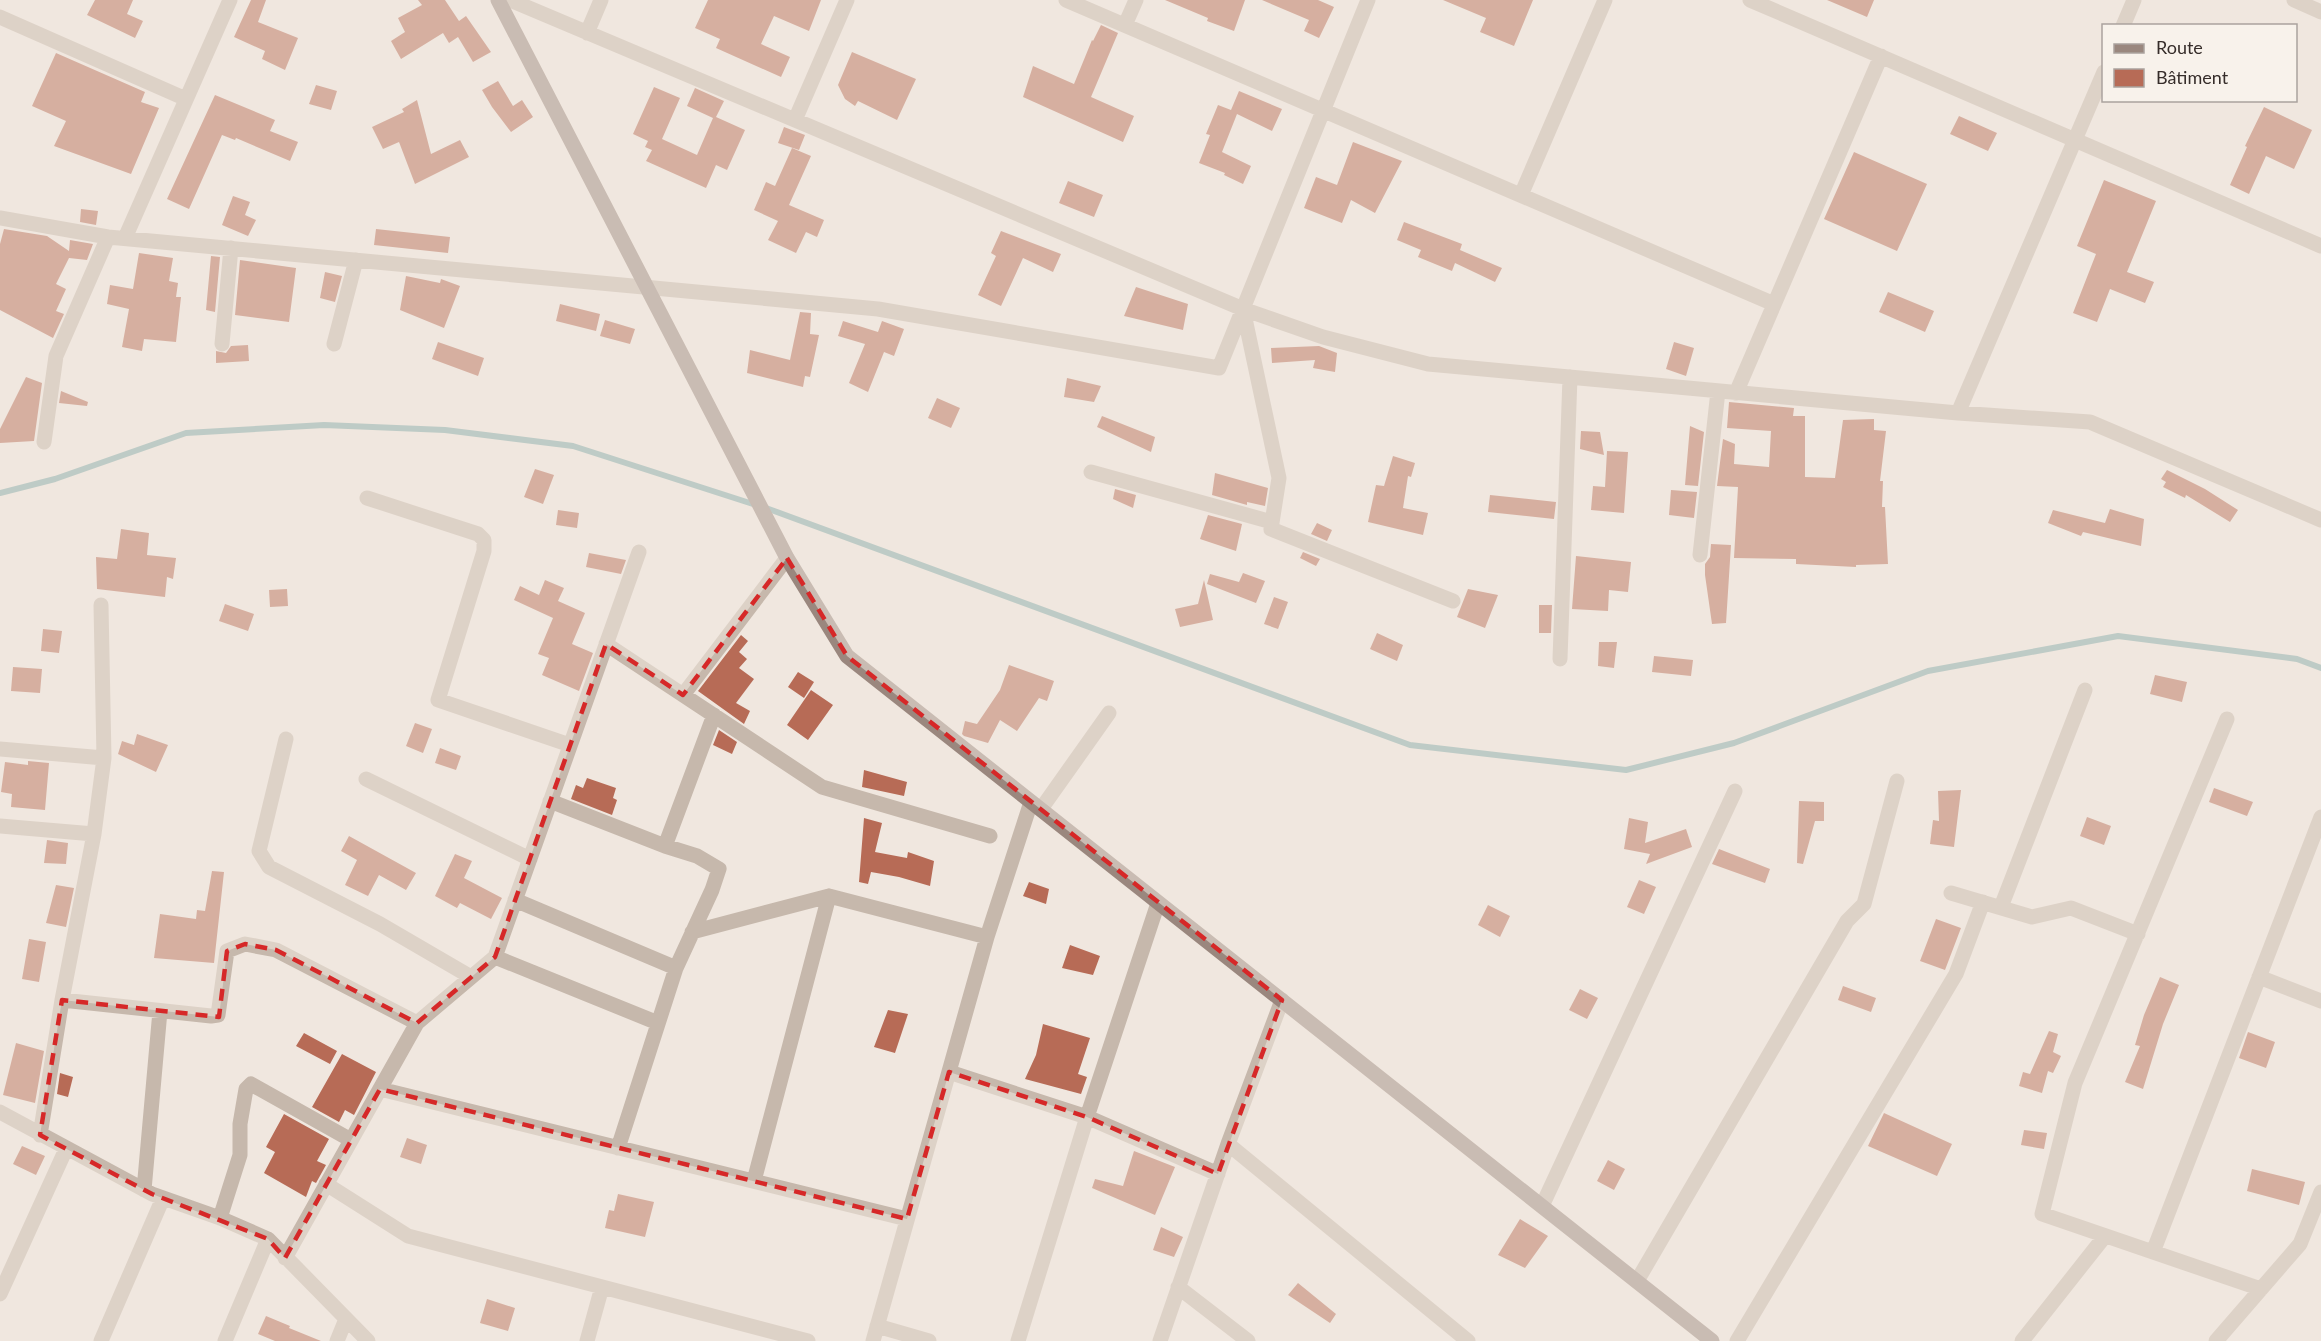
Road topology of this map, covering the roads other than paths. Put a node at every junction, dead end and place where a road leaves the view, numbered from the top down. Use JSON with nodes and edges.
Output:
{"nodes":[{"id":1,"x":230,"y":0,"type":"edge"},
{"id":2,"x":498,"y":0,"type":"edge"},
{"id":3,"x":510,"y":0,"type":"edge"},
{"id":4,"x":601,"y":0,"type":"edge"},
{"id":5,"x":847,"y":0,"type":"edge"},
{"id":6,"x":1066,"y":0,"type":"edge"},
{"id":7,"x":1136,"y":0,"type":"edge"},
{"id":8,"x":1368,"y":0,"type":"edge"},
{"id":9,"x":1605,"y":0,"type":"edge"},
{"id":10,"x":1750,"y":0,"type":"edge"},
{"id":11,"x":2134,"y":0,"type":"edge"},
{"id":12,"x":2294,"y":0,"type":"edge"},
{"id":13,"x":2321,"y":12,"type":"edge"},
{"id":14,"x":0,"y":17,"type":"edge"},
{"id":15,"x":2124,"y":24,"type":"edge"},
{"id":16,"x":1125,"y":25,"type":"junction"},
{"id":17,"x":587,"y":33,"type":"junction"},
{"id":18,"x":1881,"y":56,"type":"junction"},
{"id":19,"x":2102,"y":74,"type":"edge"},
{"id":20,"x":186,"y":99,"type":"junction"},
{"id":21,"x":1323,"y":110,"type":"junction"},
{"id":22,"x":795,"y":120,"type":"junction"},
{"id":23,"x":2075,"y":140,"type":"junction"},
{"id":24,"x":1521,"y":195,"type":"junction"},
{"id":25,"x":0,"y":218,"type":"edge"},
{"id":26,"x":108,"y":237,"type":"junction"},
{"id":27,"x":125,"y":238,"type":"junction"},
{"id":28,"x":2321,"y":246,"type":"edge"},
{"id":29,"x":231,"y":248,"type":"junction"},
{"id":30,"x":356,"y":260,"type":"junction"},
{"id":31,"x":648,"y":287,"type":"junction"},
{"id":32,"x":1774,"y":304,"type":"junction"},
{"id":33,"x":1243,"y":309,"type":"junction"},
{"id":34,"x":222,"y":344,"type":"dead end"},
{"id":35,"x":334,"y":344,"type":"dead end"},
{"id":36,"x":1570,"y":377,"type":"junction"},
{"id":37,"x":1718,"y":391,"type":"junction"},
{"id":38,"x":1736,"y":393,"type":"junction"},
{"id":39,"x":1958,"y":413,"type":"junction"},
{"id":40,"x":44,"y":442,"type":"dead end"},
{"id":41,"x":1091,"y":472,"type":"dead end"},
{"id":42,"x":367,"y":498,"type":"dead end"},
{"id":43,"x":2321,"y":520,"type":"edge"},
{"id":44,"x":1272,"y":522,"type":"junction"},
{"id":45,"x":639,"y":552,"type":"dead end"},
{"id":46,"x":1700,"y":555,"type":"dead end"},
{"id":47,"x":787,"y":558,"type":"junction"},
{"id":48,"x":1453,"y":601,"type":"dead end"},
{"id":49,"x":101,"y":605,"type":"dead end"},
{"id":50,"x":606,"y":644,"type":"junction"},
{"id":51,"x":1560,"y":659,"type":"dead end"},
{"id":52,"x":2085,"y":690,"type":"dead end"},
{"id":53,"x":683,"y":695,"type":"junction"},
{"id":54,"x":1109,"y":714,"type":"dead end"},
{"id":55,"x":714,"y":716,"type":"junction"},
{"id":56,"x":2227,"y":719,"type":"dead end"},
{"id":57,"x":286,"y":739,"type":"dead end"},
{"id":58,"x":570,"y":745,"type":"junction"},
{"id":59,"x":0,"y":749,"type":"edge"},
{"id":60,"x":104,"y":758,"type":"junction"},
{"id":61,"x":366,"y":778,"type":"dead end"},
{"id":62,"x":1897,"y":781,"type":"dead end"},
{"id":63,"x":1735,"y":791,"type":"dead end"},
{"id":64,"x":550,"y":801,"type":"junction"},
{"id":65,"x":1036,"y":805,"type":"junction"},
{"id":66,"x":2321,"y":817,"type":"edge"},
{"id":67,"x":0,"y":826,"type":"edge"},
{"id":68,"x":94,"y":834,"type":"junction"},
{"id":69,"x":990,"y":836,"type":"dead end"},
{"id":70,"x":665,"y":846,"type":"junction"},
{"id":71,"x":530,"y":859,"type":"junction"},
{"id":72,"x":1951,"y":893,"type":"dead end"},
{"id":73,"x":829,"y":896,"type":"junction"},
{"id":74,"x":515,"y":900,"type":"junction"},
{"id":75,"x":1983,"y":902,"type":"junction"},
{"id":76,"x":1158,"y":903,"type":"junction"},
{"id":77,"x":2001,"y":908,"type":"junction"},
{"id":78,"x":692,"y":932,"type":"junction"},
{"id":79,"x":2138,"y":934,"type":"junction"},
{"id":80,"x":987,"y":938,"type":"junction"},
{"id":81,"x":495,"y":957,"type":"junction"},
{"id":82,"x":676,"y":968,"type":"junction"},
{"id":83,"x":471,"y":977,"type":"junction"},
{"id":84,"x":2259,"y":977,"type":"junction"},
{"id":85,"x":62,"y":1000,"type":"junction"},
{"id":86,"x":1282,"y":1000,"type":"junction"},
{"id":87,"x":2321,"y":1001,"type":"edge"},
{"id":88,"x":160,"y":1011,"type":"junction"},
{"id":89,"x":417,"y":1023,"type":"junction"},
{"id":90,"x":658,"y":1023,"type":"junction"},
{"id":91,"x":949,"y":1072,"type":"junction"},
{"id":92,"x":380,"y":1089,"type":"junction"},
{"id":93,"x":0,"y":1112,"type":"edge"},
{"id":94,"x":1087,"y":1117,"type":"junction"},
{"id":95,"x":39,"y":1135,"type":"junction"},
{"id":96,"x":351,"y":1140,"type":"junction"},
{"id":97,"x":1228,"y":1144,"type":"junction"},
{"id":98,"x":618,"y":1148,"type":"junction"},
{"id":99,"x":66,"y":1149,"type":"junction"},
{"id":100,"x":1218,"y":1174,"type":"junction"},
{"id":101,"x":754,"y":1181,"type":"junction"},
{"id":102,"x":326,"y":1184,"type":"junction"},
{"id":103,"x":144,"y":1190,"type":"junction"},
{"id":104,"x":2321,"y":1192,"type":"edge"},
{"id":105,"x":163,"y":1198,"type":"junction"},
{"id":106,"x":1542,"y":1206,"type":"junction"},
{"id":107,"x":220,"y":1218,"type":"junction"},
{"id":108,"x":907,"y":1219,"type":"junction"},
{"id":109,"x":2105,"y":1236,"type":"junction"},
{"id":110,"x":268,"y":1239,"type":"junction"},
{"id":111,"x":2153,"y":1252,"type":"junction"},
{"id":112,"x":285,"y":1257,"type":"junction"},
{"id":113,"x":1636,"y":1281,"type":"junction"},
{"id":114,"x":602,"y":1287,"type":"junction"},
{"id":115,"x":1179,"y":1287,"type":"junction"},
{"id":116,"x":2261,"y":1289,"type":"junction"},
{"id":117,"x":0,"y":1294,"type":"edge"},
{"id":118,"x":346,"y":1319,"type":"junction"},
{"id":119,"x":877,"y":1326,"type":"junction"},
{"id":120,"x":101,"y":1341,"type":"edge"},
{"id":121,"x":225,"y":1341,"type":"edge"},
{"id":122,"x":337,"y":1341,"type":"edge"},
{"id":123,"x":368,"y":1341,"type":"edge"},
{"id":124,"x":587,"y":1341,"type":"edge"},
{"id":125,"x":808,"y":1341,"type":"edge"},
{"id":126,"x":873,"y":1341,"type":"edge"},
{"id":127,"x":929,"y":1341,"type":"edge"},
{"id":128,"x":1018,"y":1341,"type":"edge"},
{"id":129,"x":1160,"y":1341,"type":"edge"},
{"id":130,"x":1248,"y":1341,"type":"edge"},
{"id":131,"x":1468,"y":1341,"type":"edge"},
{"id":132,"x":1712,"y":1341,"type":"edge"},
{"id":133,"x":1737,"y":1341,"type":"edge"},
{"id":134,"x":2022,"y":1341,"type":"edge"},
{"id":135,"x":2216,"y":1341,"type":"edge"}],
"edges":[{"from":1,"to":20,"type":"street"},
{"from":2,"to":31,"type":"street"},
{"from":3,"to":17,"type":"street"},
{"from":4,"to":17,"type":"street"},
{"from":5,"to":22,"type":"street"},
{"from":6,"to":16,"type":"street"},
{"from":7,"to":16,"type":"street"},
{"from":8,"to":21,"type":"street"},
{"from":9,"to":24,"type":"street"},
{"from":10,"to":18,"type":"street"},
{"from":11,"to":15,"type":"street"},
{"from":12,"to":13,"type":"street"},
{"from":14,"to":20,"type":"street"},
{"from":16,"to":21,"type":"street"},
{"from":17,"to":22,"type":"street"},
{"from":18,"to":23,"type":"street"},
{"from":18,"to":32,"type":"street"},
{"from":19,"to":23,"type":"street"},
{"from":20,"to":27,"type":"street"},
{"from":21,"to":24,"type":"street"},
{"from":21,"to":33,"type":"street"},
{"from":22,"to":33,"type":"street"},
{"from":23,"to":28,"type":"street"},
{"from":23,"to":39,"type":"street"},
{"from":24,"to":32,"type":"street"},
{"from":25,"to":26,"type":"street"},
{"from":26,"to":27,"type":"street"},
{"from":26,"to":40,"type":"street"},
{"from":27,"to":29,"type":"street"},
{"from":29,"to":30,"type":"street"},
{"from":29,"to":34,"type":"street"},
{"from":30,"to":31,"type":"street"},
{"from":30,"to":35,"type":"street"},
{"from":31,"to":33,"type":"street"},
{"from":31,"to":47,"type":"street"},
{"from":32,"to":38,"type":"street"},
{"from":33,"to":36,"type":"street"},
{"from":33,"to":44,"type":"street"},
{"from":36,"to":37,"type":"street"},
{"from":36,"to":51,"type":"street"},
{"from":37,"to":38,"type":"street"},
{"from":37,"to":46,"type":"street"},
{"from":38,"to":39,"type":"street"},
{"from":39,"to":43,"type":"street"},
{"from":41,"to":44,"type":"street"},
{"from":42,"to":58,"type":"street"},
{"from":44,"to":48,"type":"street"},
{"from":45,"to":50,"type":"street"},
{"from":47,"to":53,"type":"street"},
{"from":47,"to":65,"type":"street"},
{"from":49,"to":60,"type":"street"},
{"from":50,"to":53,"type":"street"},
{"from":50,"to":58,"type":"street"},
{"from":52,"to":77,"type":"street"},
{"from":53,"to":55,"type":"street"},
{"from":54,"to":65,"type":"street"},
{"from":55,"to":69,"type":"street"},
{"from":55,"to":70,"type":"street"},
{"from":56,"to":79,"type":"street"},
{"from":57,"to":83,"type":"street"},
{"from":58,"to":64,"type":"street"},
{"from":59,"to":60,"type":"street"},
{"from":60,"to":68,"type":"street"},
{"from":61,"to":71,"type":"street"},
{"from":62,"to":113,"type":"street"},
{"from":63,"to":106,"type":"street"},
{"from":64,"to":70,"type":"street"},
{"from":64,"to":71,"type":"street"},
{"from":65,"to":76,"type":"street"},
{"from":65,"to":80,"type":"street"},
{"from":66,"to":84,"type":"street"},
{"from":67,"to":68,"type":"street"},
{"from":68,"to":85,"type":"street"},
{"from":70,"to":78,"type":"street"},
{"from":71,"to":74,"type":"street"},
{"from":72,"to":75,"type":"street"},
{"from":73,"to":78,"type":"street"},
{"from":73,"to":80,"type":"street"},
{"from":73,"to":101,"type":"street"},
{"from":74,"to":81,"type":"street"},
{"from":74,"to":82,"type":"street"},
{"from":75,"to":77,"type":"street"},
{"from":75,"to":133,"type":"street"},
{"from":76,"to":86,"type":"street"},
{"from":76,"to":94,"type":"street"},
{"from":77,"to":79,"type":"street"},
{"from":78,"to":82,"type":"street"},
{"from":79,"to":109,"type":"street"},
{"from":80,"to":91,"type":"street"},
{"from":81,"to":83,"type":"street"},
{"from":81,"to":90,"type":"street"},
{"from":82,"to":90,"type":"street"},
{"from":83,"to":89,"type":"street"},
{"from":84,"to":87,"type":"street"},
{"from":84,"to":111,"type":"street"},
{"from":85,"to":88,"type":"street"},
{"from":85,"to":95,"type":"street"},
{"from":86,"to":97,"type":"street"},
{"from":86,"to":106,"type":"street"},
{"from":88,"to":89,"type":"street"},
{"from":88,"to":103,"type":"street"},
{"from":89,"to":92,"type":"street"},
{"from":90,"to":98,"type":"street"},
{"from":91,"to":94,"type":"street"},
{"from":91,"to":108,"type":"street"},
{"from":92,"to":96,"type":"street"},
{"from":92,"to":98,"type":"street"},
{"from":93,"to":95,"type":"street"},
{"from":94,"to":100,"type":"street"},
{"from":94,"to":128,"type":"street"},
{"from":95,"to":99,"type":"street"},
{"from":96,"to":102,"type":"street"},
{"from":96,"to":107,"type":"street"},
{"from":97,"to":100,"type":"street"},
{"from":97,"to":131,"type":"street"},
{"from":98,"to":101,"type":"street"},
{"from":99,"to":103,"type":"street"},
{"from":99,"to":117,"type":"street"},
{"from":100,"to":115,"type":"street"},
{"from":101,"to":108,"type":"street"},
{"from":102,"to":112,"type":"street"},
{"from":102,"to":114,"type":"street"},
{"from":103,"to":105,"type":"street"},
{"from":104,"to":116,"type":"street"},
{"from":105,"to":107,"type":"street"},
{"from":105,"to":120,"type":"street"},
{"from":106,"to":113,"type":"street"},
{"from":107,"to":110,"type":"street"},
{"from":108,"to":119,"type":"street"},
{"from":109,"to":111,"type":"street"},
{"from":109,"to":134,"type":"street"},
{"from":110,"to":112,"type":"street"},
{"from":110,"to":121,"type":"street"},
{"from":111,"to":116,"type":"street"},
{"from":112,"to":118,"type":"street"},
{"from":113,"to":132,"type":"street"},
{"from":114,"to":124,"type":"street"},
{"from":114,"to":125,"type":"street"},
{"from":115,"to":129,"type":"street"},
{"from":115,"to":130,"type":"street"},
{"from":116,"to":135,"type":"street"},
{"from":118,"to":122,"type":"street"},
{"from":118,"to":123,"type":"street"},
{"from":119,"to":126,"type":"street"},
{"from":119,"to":127,"type":"street"}]}
